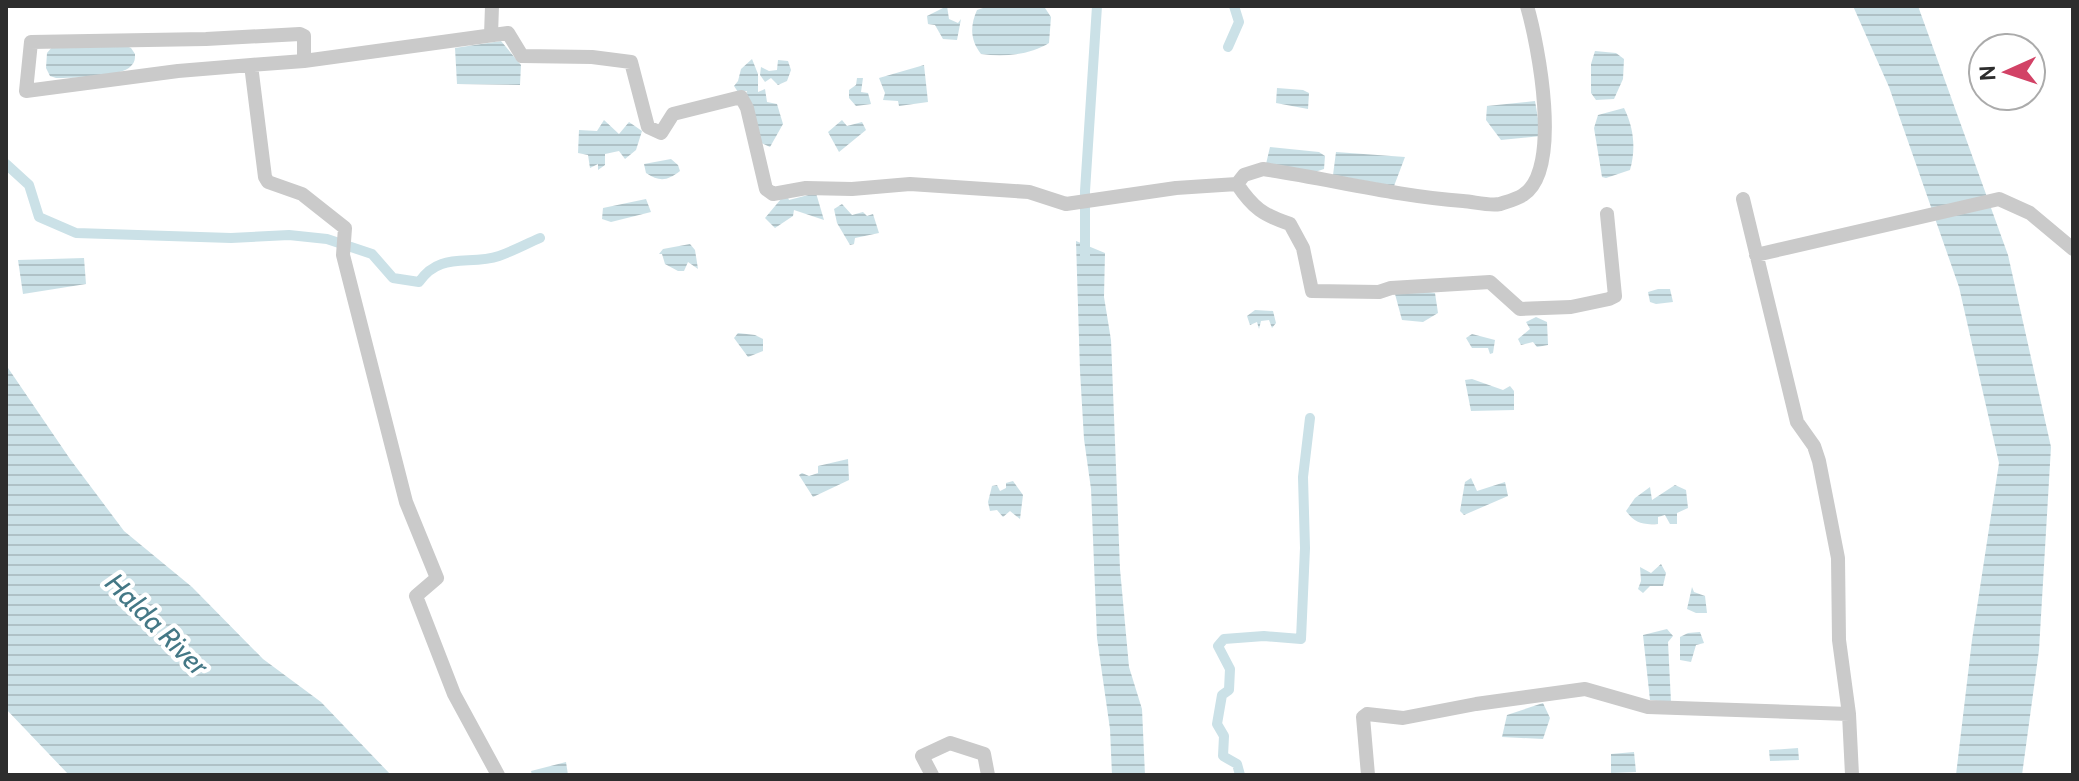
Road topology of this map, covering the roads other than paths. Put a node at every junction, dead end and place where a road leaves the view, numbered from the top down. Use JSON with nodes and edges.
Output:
{"nodes":[{"id":1,"x":492,"y":6,"type":"edge"},
{"id":2,"x":1527,"y":6,"type":"edge"},
{"id":3,"x":491,"y":35,"type":"junction"},
{"id":4,"x":304,"y":61,"type":"junction"},
{"id":5,"x":251,"y":65,"type":"junction"},
{"id":6,"x":1237,"y":184,"type":"junction"},
{"id":7,"x":1743,"y":199,"type":"dead end"},
{"id":8,"x":1607,"y":214,"type":"dead end"},
{"id":9,"x":2073,"y":249,"type":"edge"},
{"id":10,"x":1756,"y":255,"type":"junction"},
{"id":11,"x":1849,"y":714,"type":"junction"},
{"id":12,"x":498,"y":775,"type":"edge"},
{"id":13,"x":932,"y":775,"type":"edge"},
{"id":14,"x":988,"y":775,"type":"edge"},
{"id":15,"x":1368,"y":775,"type":"edge"},
{"id":16,"x":1852,"y":775,"type":"edge"}],
"edges":[{"from":1,"to":3,"type":"street"},
{"from":2,"to":6,"type":"street"},
{"from":3,"to":4,"type":"street"},
{"from":3,"to":6,"type":"street"},
{"from":4,"to":5,"type":"street"},
{"from":4,"to":5,"type":"street"},
{"from":5,"to":12,"type":"street"},
{"from":6,"to":8,"type":"street"},
{"from":7,"to":10,"type":"street"},
{"from":9,"to":10,"type":"street"},
{"from":10,"to":11,"type":"street"},
{"from":11,"to":15,"type":"street"},
{"from":11,"to":16,"type":"street"},
{"from":13,"to":14,"type":"street"}]}
